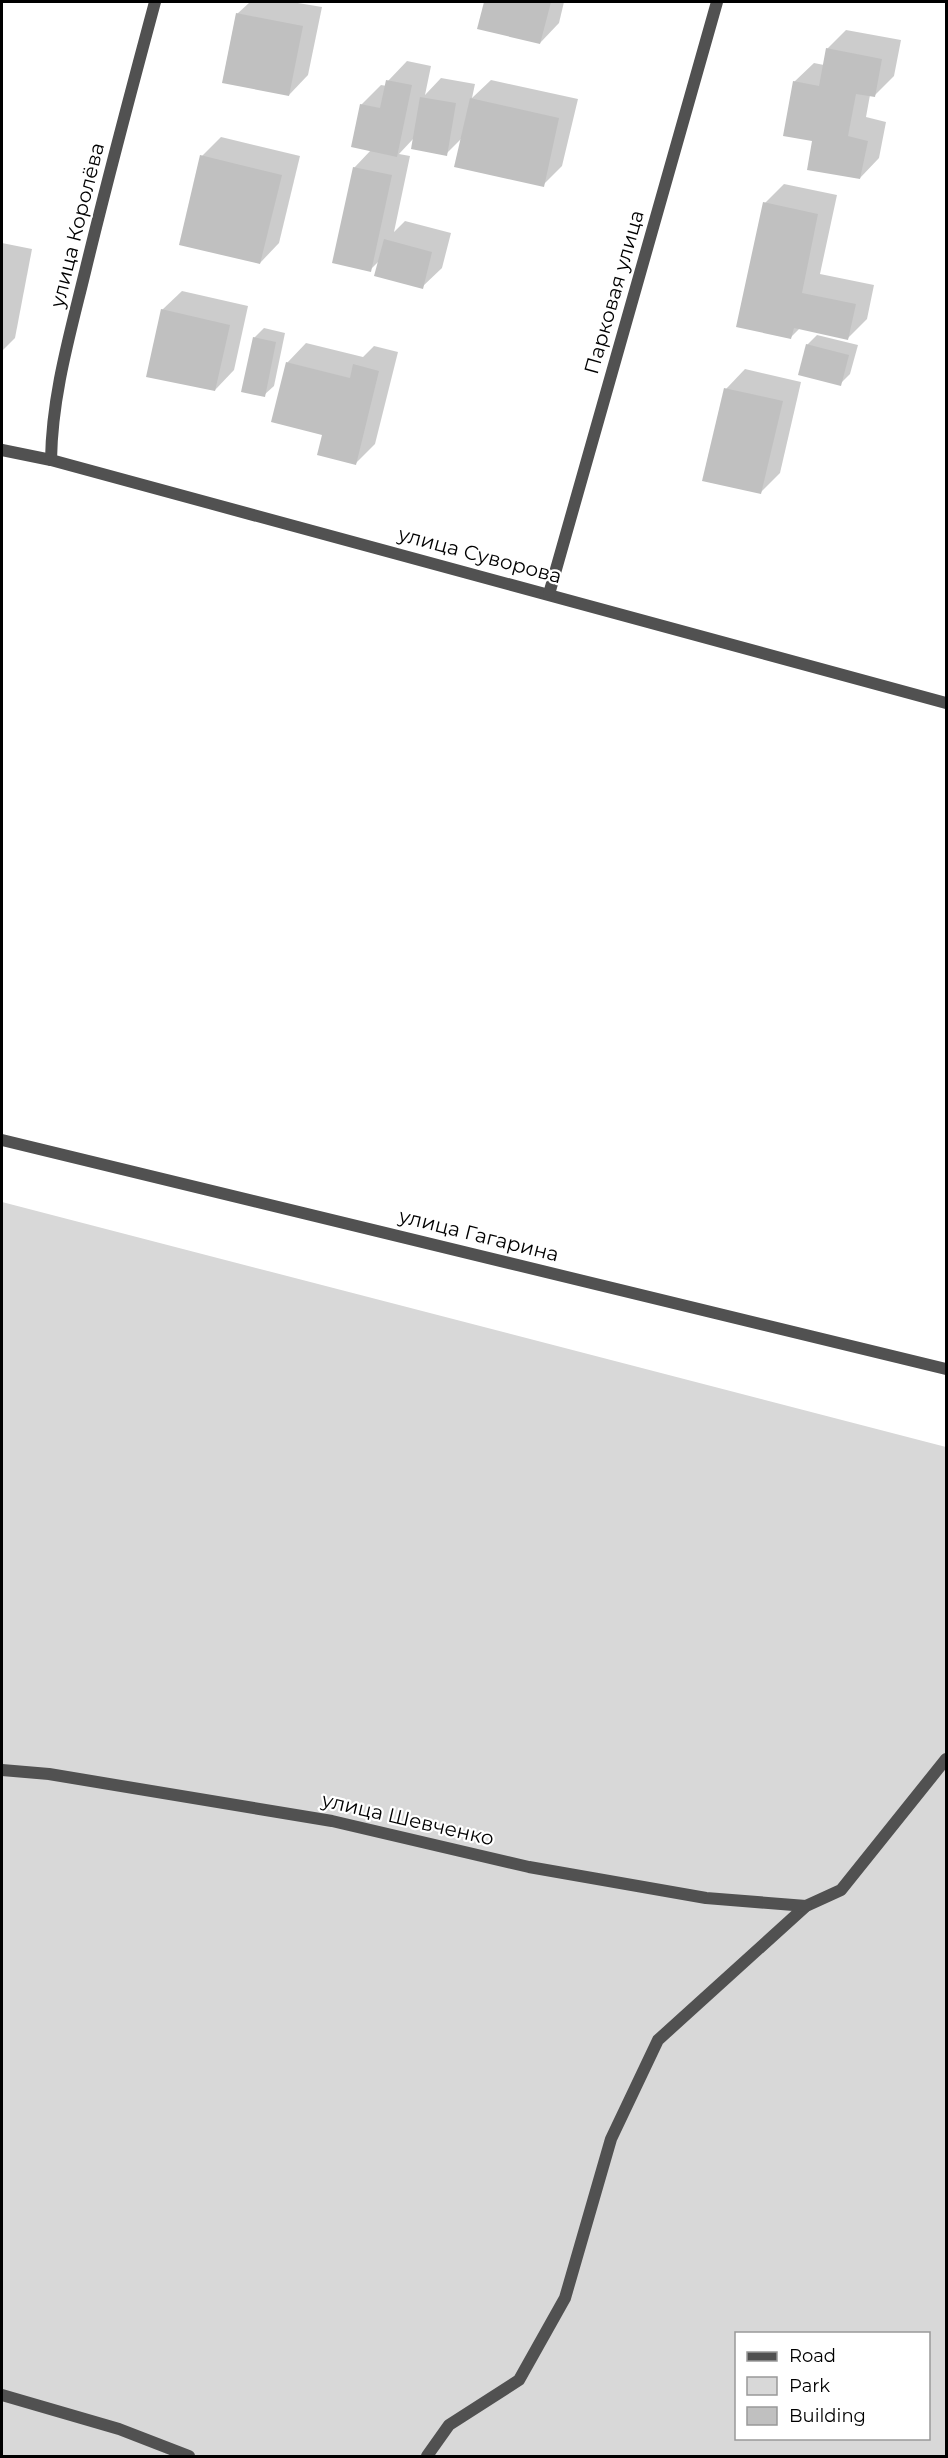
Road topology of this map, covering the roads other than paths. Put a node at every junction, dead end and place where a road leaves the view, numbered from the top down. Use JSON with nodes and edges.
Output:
{"nodes":[{"id":1,"x":155,"y":2,"type":"edge"},
{"id":2,"x":717,"y":2,"type":"edge"},
{"id":3,"x":2,"y":450,"type":"edge"},
{"id":4,"x":51,"y":460,"type":"junction"},
{"id":5,"x":549,"y":594,"type":"junction"},
{"id":6,"x":946,"y":703,"type":"edge"},
{"id":7,"x":2,"y":1140,"type":"edge"},
{"id":8,"x":946,"y":1369,"type":"edge"},
{"id":9,"x":946,"y":1759,"type":"edge"},
{"id":10,"x":2,"y":1770,"type":"edge"},
{"id":11,"x":806,"y":1906,"type":"junction"},
{"id":12,"x":2,"y":2395,"type":"edge"},
{"id":13,"x":189,"y":2457,"type":"edge"},
{"id":14,"x":427,"y":2457,"type":"edge"}],
"edges":[{"from":1,"to":4,"type":"street","name":"улица Королёва"},
{"from":2,"to":5,"type":"street","name":"Парковая улица"},
{"from":3,"to":4,"type":"street","name":"улица Суворова"},
{"from":4,"to":5,"type":"street","name":"улица Суворова"},
{"from":5,"to":6,"type":"street","name":"улица Суворова"},
{"from":7,"to":8,"type":"street","name":"улица Гагарина"},
{"from":9,"to":11,"type":"street"},
{"from":10,"to":11,"type":"street","name":"улица Шевченко"},
{"from":11,"to":14,"type":"street"},
{"from":12,"to":13,"type":"street"}]}
